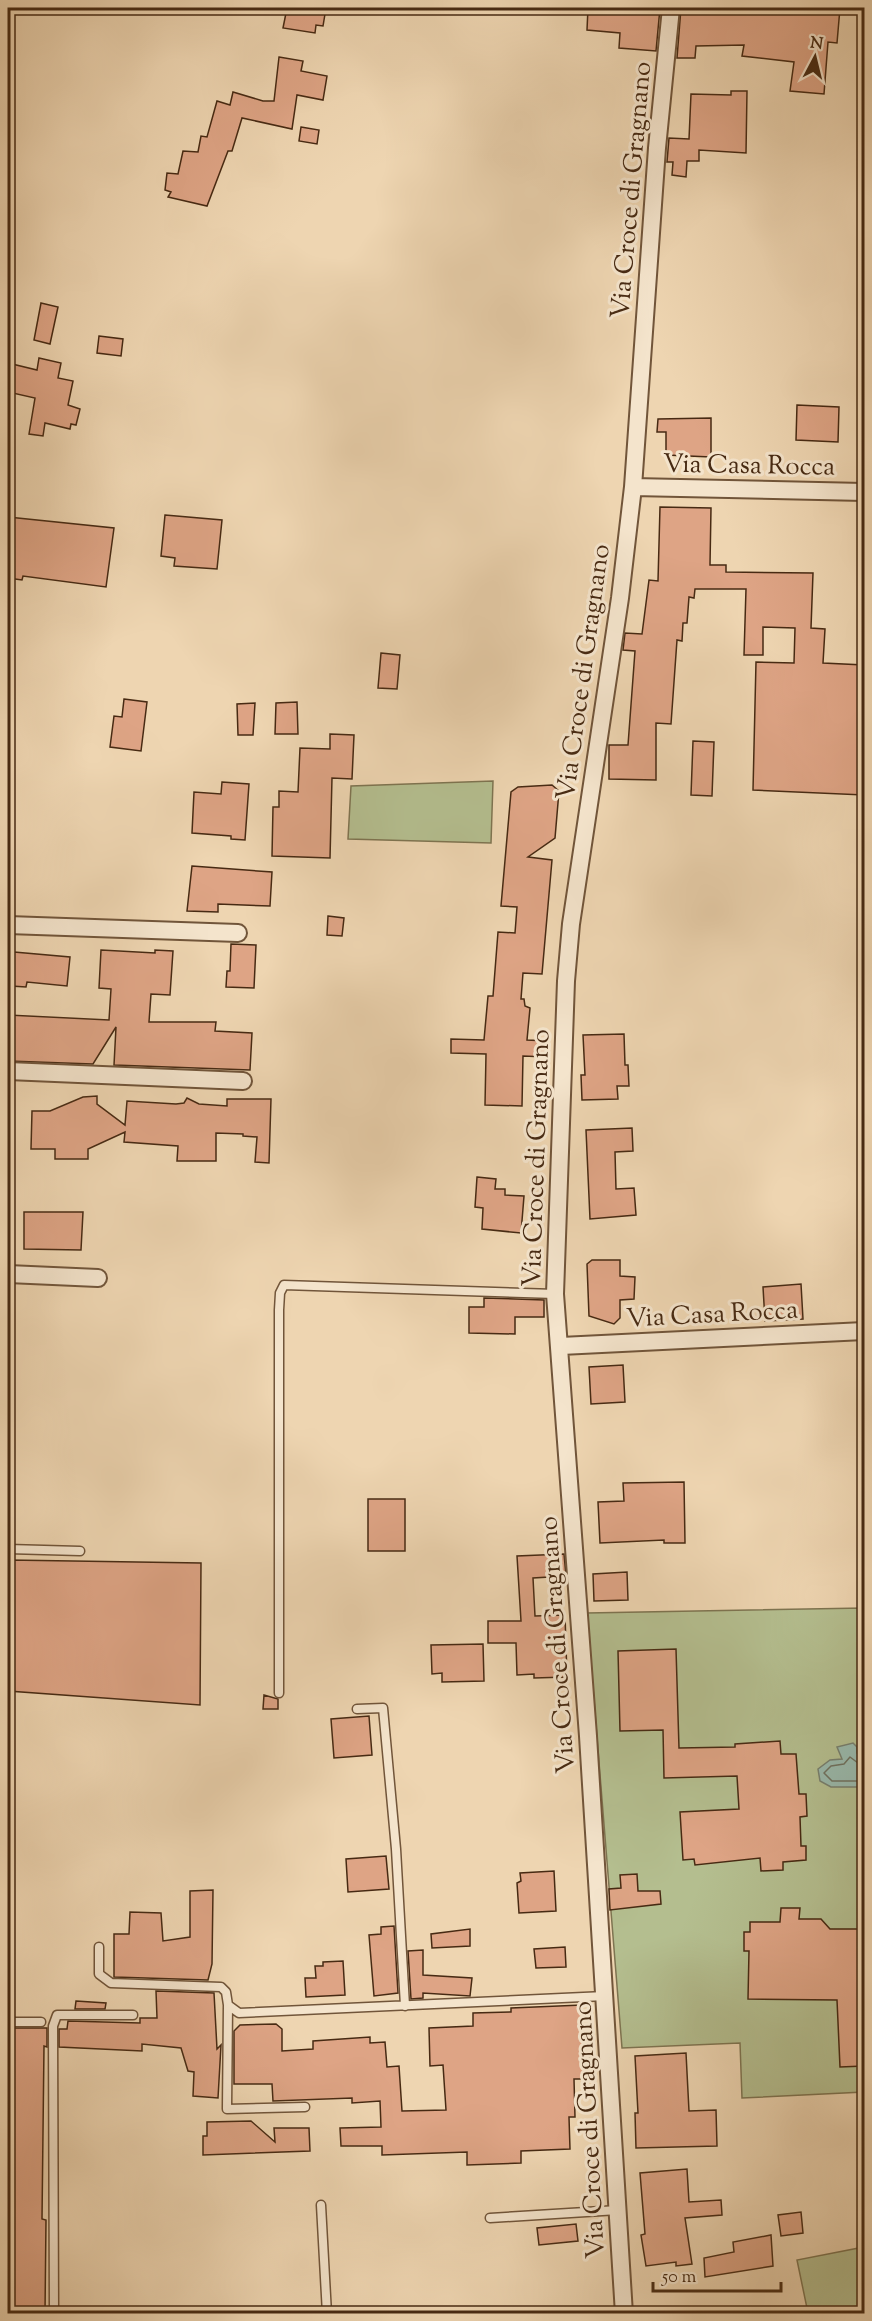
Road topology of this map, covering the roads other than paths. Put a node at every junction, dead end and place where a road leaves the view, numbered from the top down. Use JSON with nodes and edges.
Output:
{"nodes":[{"id":1,"x":671,"y":8,"type":"edge"},
{"id":2,"x":633,"y":487,"type":"junction"},
{"id":3,"x":864,"y":492,"type":"edge"},
{"id":4,"x":8,"y":925,"type":"edge"},
{"id":5,"x":238,"y":933,"type":"dead end"},
{"id":6,"x":8,"y":1071,"type":"edge"},
{"id":7,"x":243,"y":1081,"type":"dead end"},
{"id":8,"x":8,"y":1274,"type":"edge"},
{"id":9,"x":99,"y":1278,"type":"dead end"},
{"id":10,"x":555,"y":1294,"type":"junction"},
{"id":11,"x":864,"y":1331,"type":"edge"},
{"id":12,"x":561,"y":1346,"type":"junction"},
{"id":13,"x":8,"y":1550,"type":"edge"},
{"id":14,"x":80,"y":1551,"type":"dead end"},
{"id":15,"x":279,"y":1693,"type":"dead end"},
{"id":16,"x":357,"y":1708,"type":"dead end"},
{"id":17,"x":99,"y":1947,"type":"dead end"},
{"id":18,"x":605,"y":1996,"type":"junction"},
{"id":19,"x":228,"y":2005,"type":"junction"},
{"id":20,"x":405,"y":2006,"type":"junction"},
{"id":21,"x":133,"y":2015,"type":"dead end"},
{"id":22,"x":8,"y":2022,"type":"edge"},
{"id":23,"x":40,"y":2022,"type":"dead end"},
{"id":24,"x":305,"y":2107,"type":"dead end"},
{"id":25,"x":321,"y":2205,"type":"dead end"},
{"id":26,"x":618,"y":2210,"type":"junction"},
{"id":27,"x":490,"y":2218,"type":"dead end"},
{"id":28,"x":54,"y":2313,"type":"edge"},
{"id":29,"x":327,"y":2313,"type":"edge"},
{"id":30,"x":624,"y":2313,"type":"edge"}],
"edges":[{"from":1,"to":2,"type":"street","name":"Via Croce di Gragnano"},
{"from":2,"to":3,"type":"street","name":"Via Casa Rocca"},
{"from":2,"to":10,"type":"street","name":"Via Croce di Gragnano"},
{"from":4,"to":5,"type":"street"},
{"from":6,"to":7,"type":"street"},
{"from":8,"to":9,"type":"street"},
{"from":10,"to":12,"type":"street","name":"Via Croce di Gragnano"},
{"from":10,"to":15,"type":"lane"},
{"from":11,"to":12,"type":"street","name":"Via Casa Rocca"},
{"from":12,"to":18,"type":"street","name":"Via Croce di Gragnano"},
{"from":13,"to":14,"type":"lane"},
{"from":16,"to":20,"type":"lane"},
{"from":17,"to":19,"type":"lane"},
{"from":18,"to":20,"type":"lane"},
{"from":18,"to":26,"type":"street","name":"Via Croce di Gragnano"},
{"from":19,"to":20,"type":"lane"},
{"from":19,"to":24,"type":"lane"},
{"from":21,"to":28,"type":"lane"},
{"from":22,"to":23,"type":"lane"},
{"from":25,"to":29,"type":"lane"},
{"from":26,"to":27,"type":"lane"},
{"from":26,"to":30,"type":"street","name":"Via Croce di Gragnano"}]}
